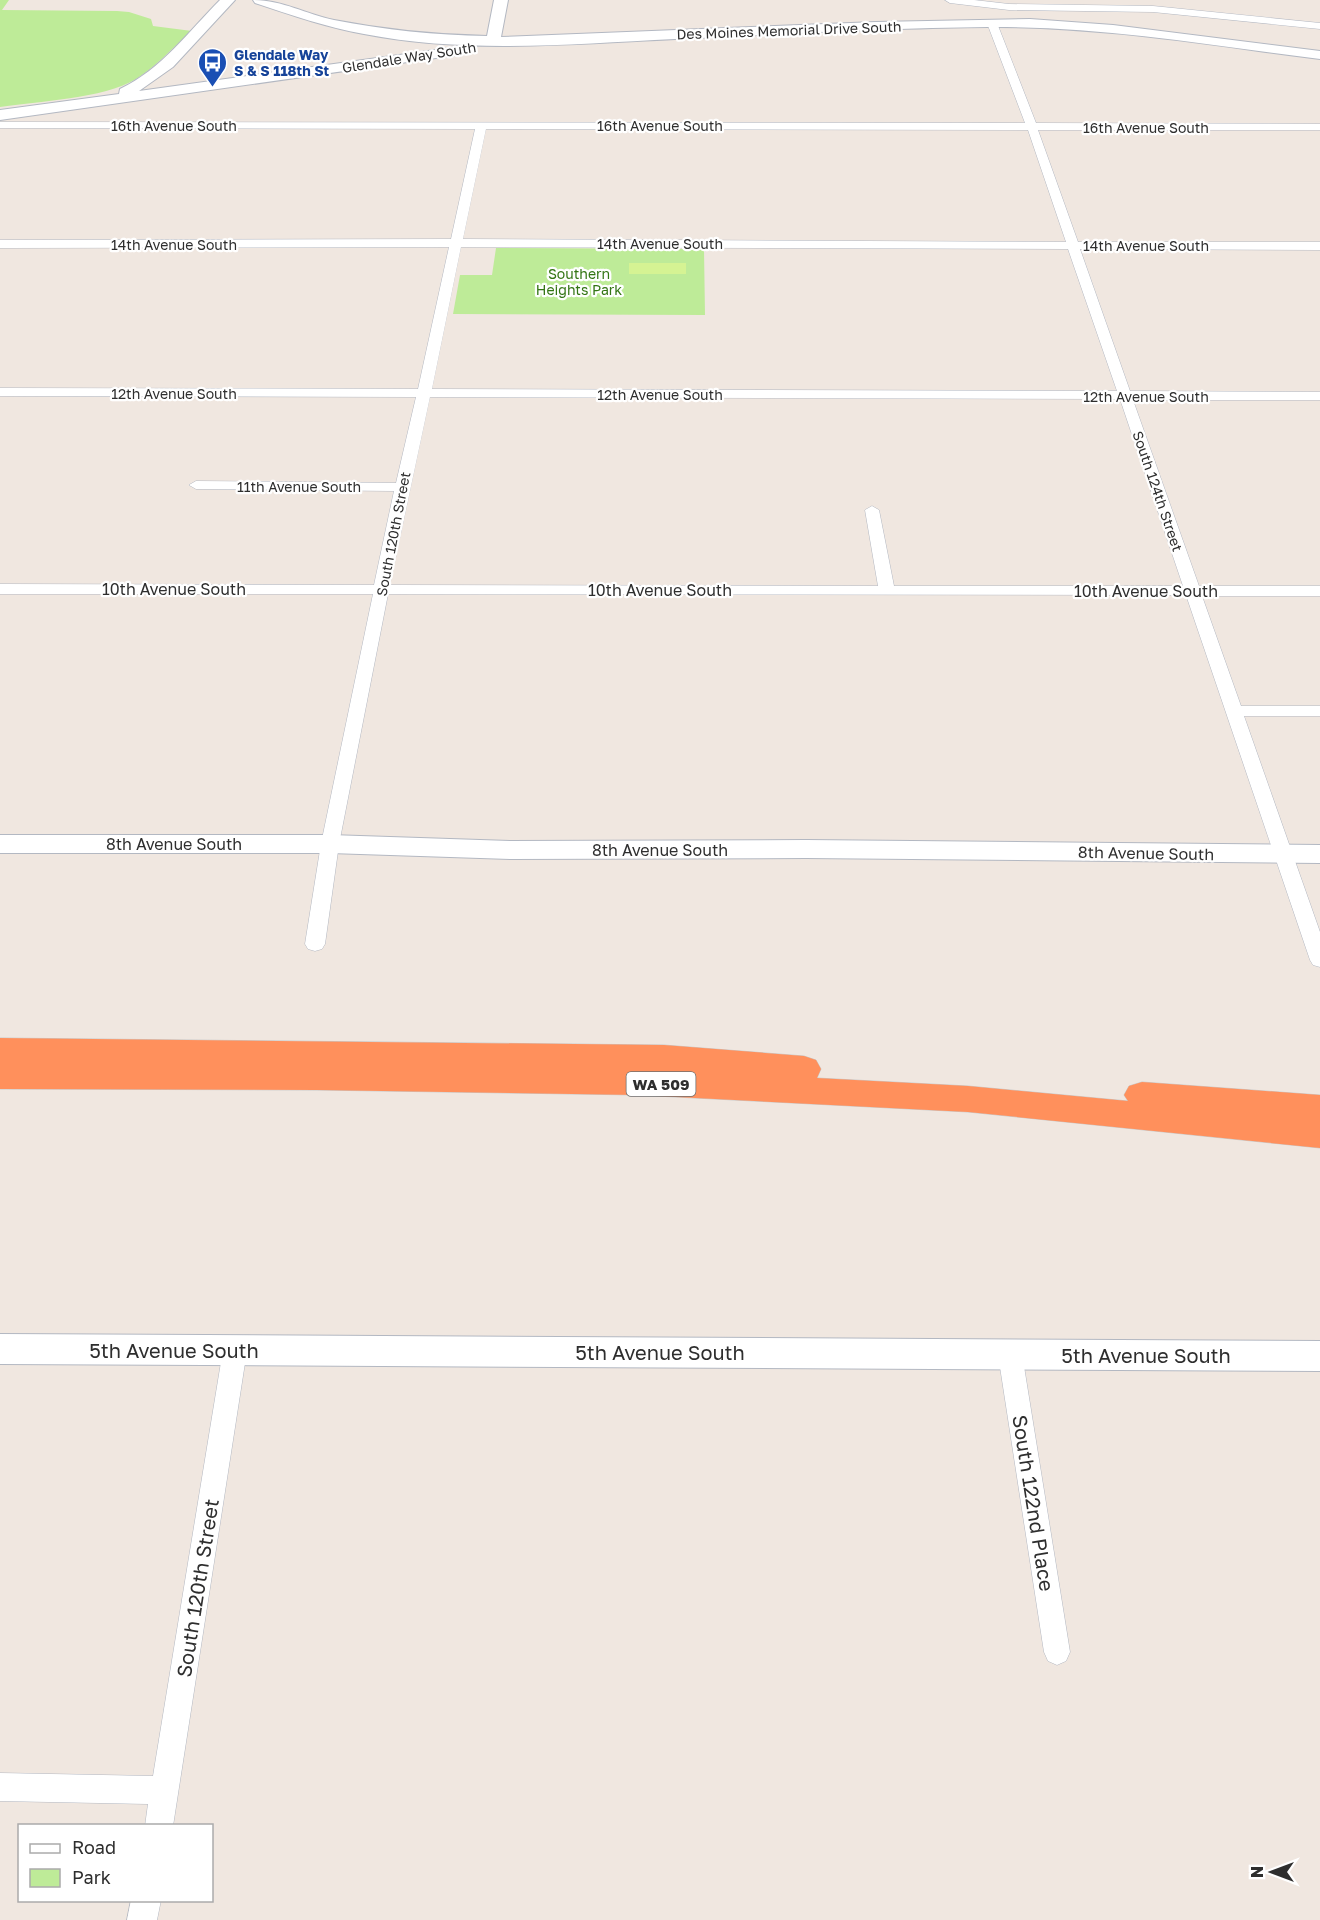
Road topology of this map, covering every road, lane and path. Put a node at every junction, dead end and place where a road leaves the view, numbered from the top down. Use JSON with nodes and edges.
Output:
{"nodes":[{"id":1,"x":241,"y":0,"type":"edge"},
{"id":2,"x":247,"y":0,"type":"edge"},
{"id":3,"x":501,"y":0,"type":"edge"},
{"id":4,"x":950,"y":0,"type":"edge"},
{"id":5,"x":264,"y":1,"type":"edge"},
{"id":6,"x":225,"y":2,"type":"edge"},
{"id":7,"x":983,"y":2,"type":"edge"},
{"id":8,"x":992,"y":23,"type":"junction"},
{"id":9,"x":1320,"y":26,"type":"edge"},
{"id":10,"x":494,"y":41,"type":"junction"},
{"id":11,"x":1320,"y":55,"type":"edge"},
{"id":12,"x":132,"y":89,"type":"junction"},
{"id":13,"x":180,"y":89,"type":"junction"},
{"id":14,"x":56,"y":107,"type":"junction"},
{"id":15,"x":0,"y":115,"type":"edge"},
{"id":16,"x":0,"y":125,"type":"edge"},
{"id":17,"x":481,"y":125,"type":"junction"},
{"id":18,"x":1032,"y":127,"type":"junction"},
{"id":19,"x":1320,"y":128,"type":"edge"},
{"id":20,"x":456,"y":243,"type":"junction"},
{"id":21,"x":0,"y":244,"type":"edge"},
{"id":22,"x":1073,"y":245,"type":"junction"},
{"id":23,"x":1320,"y":246,"type":"edge"},
{"id":24,"x":0,"y":392,"type":"edge"},
{"id":25,"x":424,"y":394,"type":"junction"},
{"id":26,"x":1125,"y":396,"type":"junction"},
{"id":27,"x":1320,"y":396,"type":"edge"},
{"id":28,"x":196,"y":485,"type":"dead end"},
{"id":29,"x":402,"y":486,"type":"junction"},
{"id":30,"x":872,"y":510,"type":"dead end"},
{"id":31,"x":0,"y":589,"type":"edge"},
{"id":32,"x":382,"y":590,"type":"junction"},
{"id":33,"x":887,"y":590,"type":"junction"},
{"id":34,"x":1194,"y":591,"type":"junction"},
{"id":35,"x":1320,"y":591,"type":"edge"},
{"id":36,"x":1233,"y":711,"type":"junction"},
{"id":37,"x":1320,"y":711,"type":"edge"},
{"id":38,"x":0,"y":844,"type":"edge"},
{"id":39,"x":330,"y":844,"type":"junction"},
{"id":40,"x":1284,"y":854,"type":"junction"},
{"id":41,"x":1320,"y":854,"type":"edge"},
{"id":42,"x":315,"y":944,"type":"dead end"},
{"id":43,"x":1320,"y":960,"type":"edge"},
{"id":44,"x":0,"y":1051,"type":"edge"},
{"id":45,"x":0,"y":1076,"type":"edge"},
{"id":46,"x":1320,"y":1109,"type":"edge"},
{"id":47,"x":1320,"y":1134,"type":"edge"},
{"id":48,"x":0,"y":1349,"type":"edge"},
{"id":49,"x":235,"y":1350,"type":"junction"},
{"id":50,"x":1010,"y":1354,"type":"junction"},
{"id":51,"x":1320,"y":1356,"type":"edge"},
{"id":52,"x":1057,"y":1652,"type":"dead end"},
{"id":53,"x":0,"y":1787,"type":"edge"},
{"id":54,"x":166,"y":1790,"type":"junction"},
{"id":55,"x":159,"y":1824,"type":"edge"},
{"id":56,"x":146,"y":1902,"type":"edge"},
{"id":57,"x":142,"y":1920,"type":"edge"}],
"edges":[{"from":1,"to":6,"type":"street"},
{"from":2,"to":5,"type":"street","name":"Des Moines Memorial Drive South"},
{"from":3,"to":10,"type":"street"},
{"from":4,"to":7,"type":"street"},
{"from":5,"to":10,"type":"street","name":"Des Moines Memorial Drive South"},
{"from":6,"to":12,"type":"street"},
{"from":7,"to":9,"type":"street"},
{"from":8,"to":10,"type":"street","name":"Des Moines Memorial Drive South"},
{"from":8,"to":11,"type":"street","name":"Des Moines Memorial Drive South"},
{"from":8,"to":18,"type":"street","name":"South 124th Street"},
{"from":10,"to":13,"type":"street","name":"Glendale Way South"},
{"from":12,"to":13,"type":"street","name":"Glendale Way South"},
{"from":12,"to":14,"type":"street"},
{"from":13,"to":14,"type":"street","name":"Glendale Way South"},
{"from":14,"to":15,"type":"street","name":"Glendale Way South"},
{"from":16,"to":17,"type":"street","name":"16th Avenue South"},
{"from":17,"to":18,"type":"street","name":"16th Avenue South"},
{"from":17,"to":20,"type":"street","name":"South 120th Street"},
{"from":18,"to":19,"type":"street","name":"16th Avenue South"},
{"from":18,"to":22,"type":"street","name":"South 124th Street"},
{"from":20,"to":21,"type":"street","name":"14th Avenue South"},
{"from":20,"to":22,"type":"street","name":"14th Avenue South"},
{"from":20,"to":25,"type":"street","name":"South 120th Street"},
{"from":22,"to":23,"type":"street","name":"14th Avenue South"},
{"from":22,"to":26,"type":"street","name":"South 124th Street"},
{"from":24,"to":25,"type":"street","name":"12th Avenue South"},
{"from":25,"to":26,"type":"street","name":"12th Avenue South"},
{"from":25,"to":29,"type":"street","name":"South 120th Street"},
{"from":26,"to":27,"type":"street","name":"12th Avenue South"},
{"from":26,"to":34,"type":"street","name":"South 124th Street"},
{"from":28,"to":29,"type":"street","name":"11th Avenue South"},
{"from":29,"to":32,"type":"street","name":"South 120th Street"},
{"from":30,"to":33,"type":"street"},
{"from":31,"to":32,"type":"street","name":"10th Avenue South"},
{"from":32,"to":33,"type":"street","name":"10th Avenue South"},
{"from":32,"to":39,"type":"street","name":"South 120th Street"},
{"from":33,"to":34,"type":"street","name":"10th Avenue South"},
{"from":34,"to":35,"type":"street","name":"10th Avenue South"},
{"from":34,"to":36,"type":"street","name":"South 124th Street"},
{"from":36,"to":37,"type":"street"},
{"from":36,"to":40,"type":"street","name":"South 124th Street"},
{"from":38,"to":39,"type":"street","name":"8th Avenue South"},
{"from":39,"to":40,"type":"street","name":"8th Avenue South"},
{"from":39,"to":42,"type":"street","name":"South 120th Street"},
{"from":40,"to":41,"type":"street","name":"8th Avenue South"},
{"from":40,"to":43,"type":"street","name":"South 124th Street"},
{"from":44,"to":46,"type":"highway","number":"WA 509"},
{"from":45,"to":47,"type":"highway","number":"WA 509"},
{"from":48,"to":49,"type":"street","name":"5th Avenue South"},
{"from":49,"to":50,"type":"street","name":"5th Avenue South"},
{"from":49,"to":54,"type":"street","name":"South 120th Street"},
{"from":50,"to":51,"type":"street","name":"5th Avenue South"},
{"from":50,"to":52,"type":"street","name":"South 122nd Place"},
{"from":53,"to":54,"type":"street"},
{"from":54,"to":55,"type":"street","name":"South 120th Street"},
{"from":56,"to":57,"type":"street"}]}
